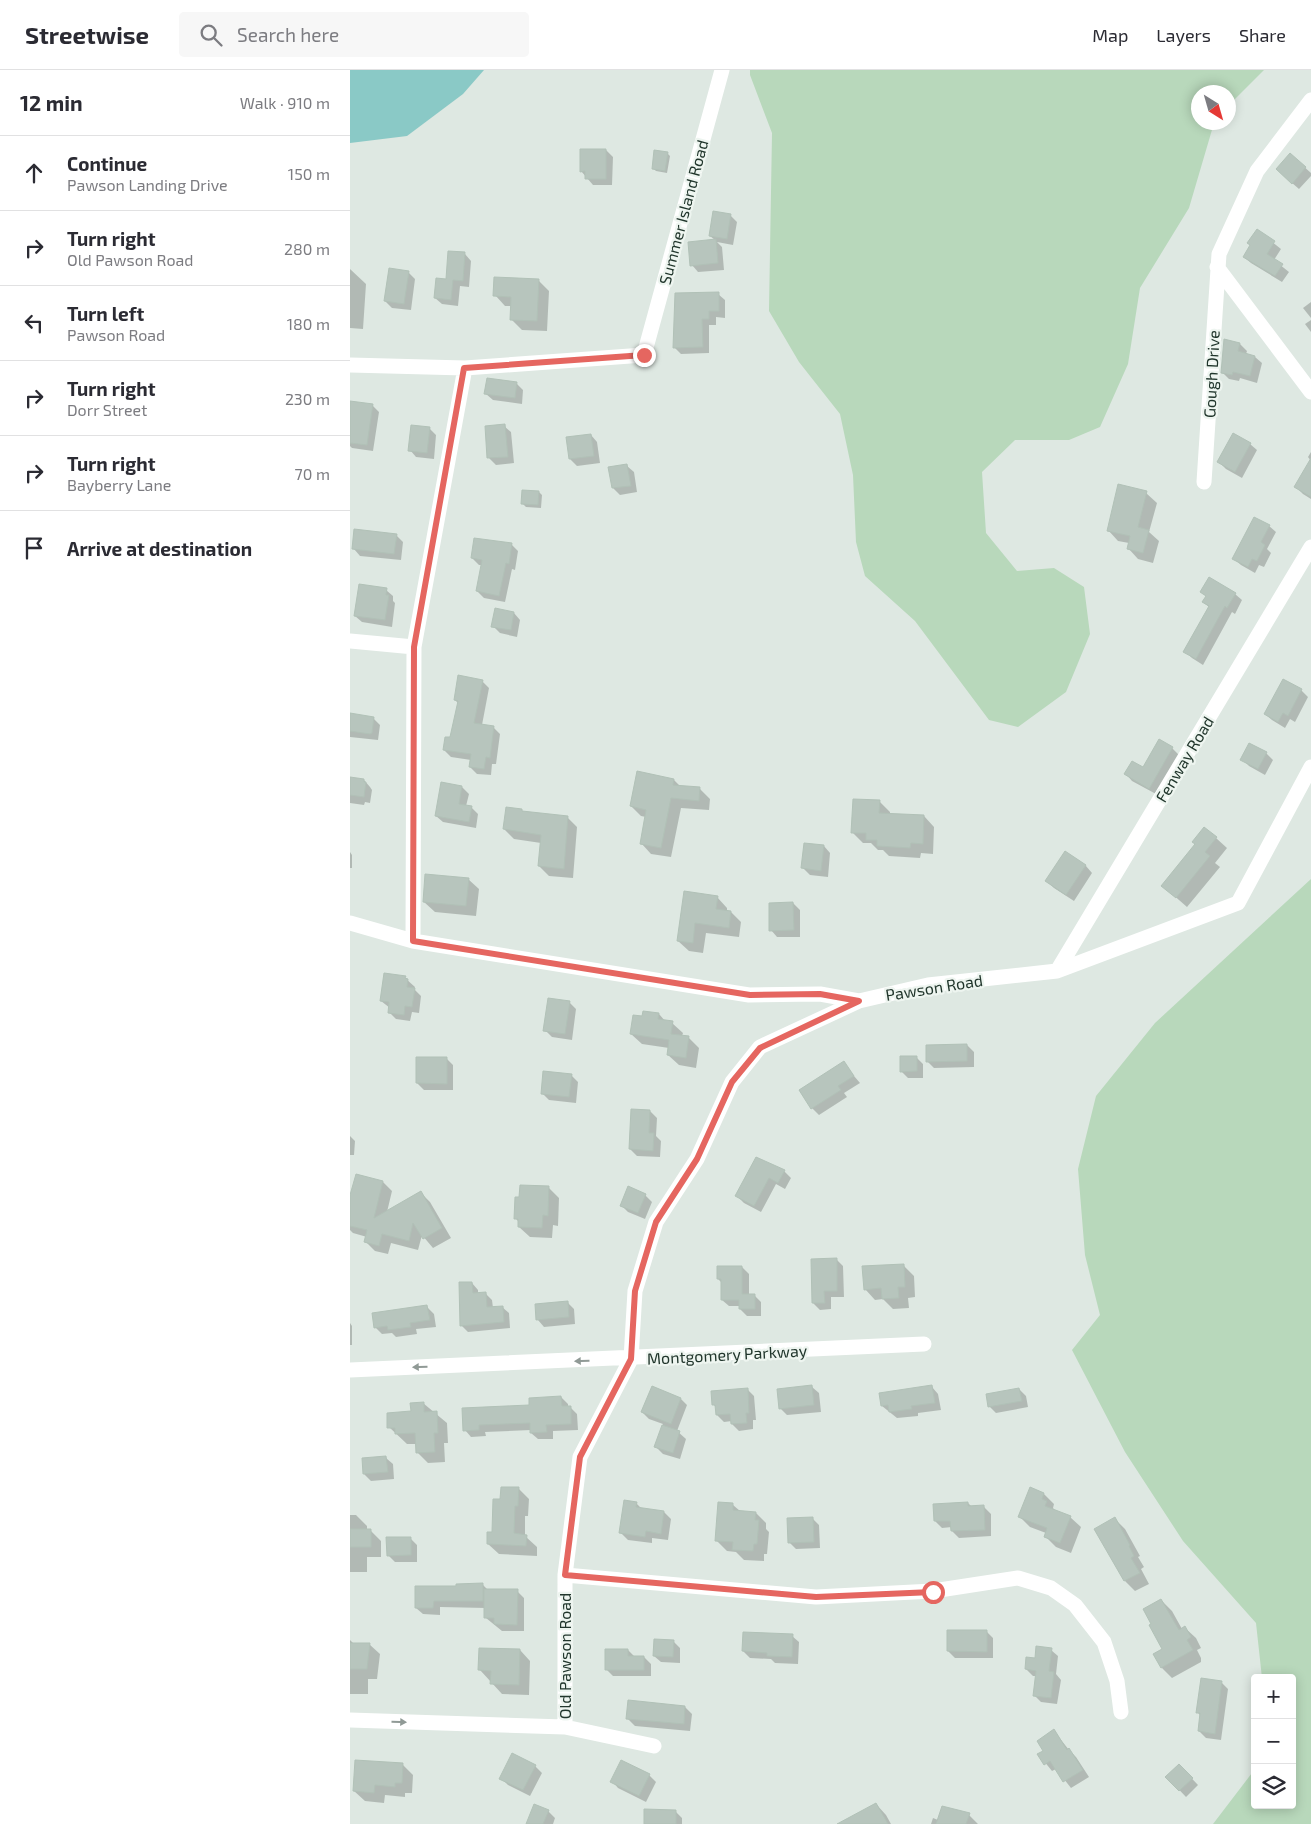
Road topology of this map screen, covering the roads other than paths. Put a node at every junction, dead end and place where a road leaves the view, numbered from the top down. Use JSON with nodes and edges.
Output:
{"nodes":[{"id":1,"x":722,"y":70,"type":"edge"},
{"id":2,"x":1311,"y":100,"type":"edge"},
{"id":3,"x":1217,"y":267,"type":"junction"},
{"id":4,"x":350,"y":365,"type":"edge"},
{"id":5,"x":464,"y":368,"type":"junction"},
{"id":6,"x":1311,"y":392,"type":"edge"},
{"id":7,"x":1204,"y":482,"type":"dead end"},
{"id":8,"x":1311,"y":547,"type":"edge"},
{"id":9,"x":350,"y":641,"type":"edge"},
{"id":10,"x":414,"y":647,"type":"junction"},
{"id":11,"x":1311,"y":767,"type":"edge"},
{"id":12,"x":350,"y":923,"type":"edge"},
{"id":13,"x":413,"y":941,"type":"junction"},
{"id":14,"x":1057,"y":971,"type":"junction"},
{"id":15,"x":859,"y":1001,"type":"junction"},
{"id":16,"x":924,"y":1344,"type":"dead end"},
{"id":17,"x":631,"y":1359,"type":"junction"},
{"id":18,"x":350,"y":1370,"type":"edge"},
{"id":19,"x":565,"y":1575,"type":"junction"},
{"id":20,"x":1121,"y":1712,"type":"dead end"},
{"id":21,"x":350,"y":1720,"type":"edge"},
{"id":22,"x":565,"y":1727,"type":"junction"},
{"id":23,"x":654,"y":1746,"type":"dead end"}],
"edges":[{"from":1,"to":5,"type":"street","name":"Summer Island Road"},
{"from":2,"to":3,"type":"street","name":"Gough Drive"},
{"from":3,"to":6,"type":"street"},
{"from":3,"to":7,"type":"street","name":"Gough Drive"},
{"from":4,"to":5,"type":"street"},
{"from":5,"to":10,"type":"street"},
{"from":8,"to":14,"type":"street","name":"Fenway Road"},
{"from":9,"to":10,"type":"street"},
{"from":10,"to":13,"type":"street"},
{"from":11,"to":14,"type":"street","name":"Pawson Road"},
{"from":12,"to":13,"type":"street","name":"Pawson Road"},
{"from":13,"to":15,"type":"street","name":"Pawson Road"},
{"from":14,"to":15,"type":"street","name":"Pawson Road"},
{"from":15,"to":17,"type":"street","name":"Old Pawson Road"},
{"from":16,"to":17,"type":"street","name":"Montgomery Parkway"},
{"from":17,"to":18,"type":"street","name":"Montgomery Parkway","one_way":true},
{"from":17,"to":19,"type":"street","name":"Old Pawson Road"},
{"from":19,"to":20,"type":"street"},
{"from":19,"to":22,"type":"street","name":"Old Pawson Road"},
{"from":21,"to":22,"type":"street","name":"Old Pawson Road","one_way":true},
{"from":22,"to":23,"type":"street"}]}
